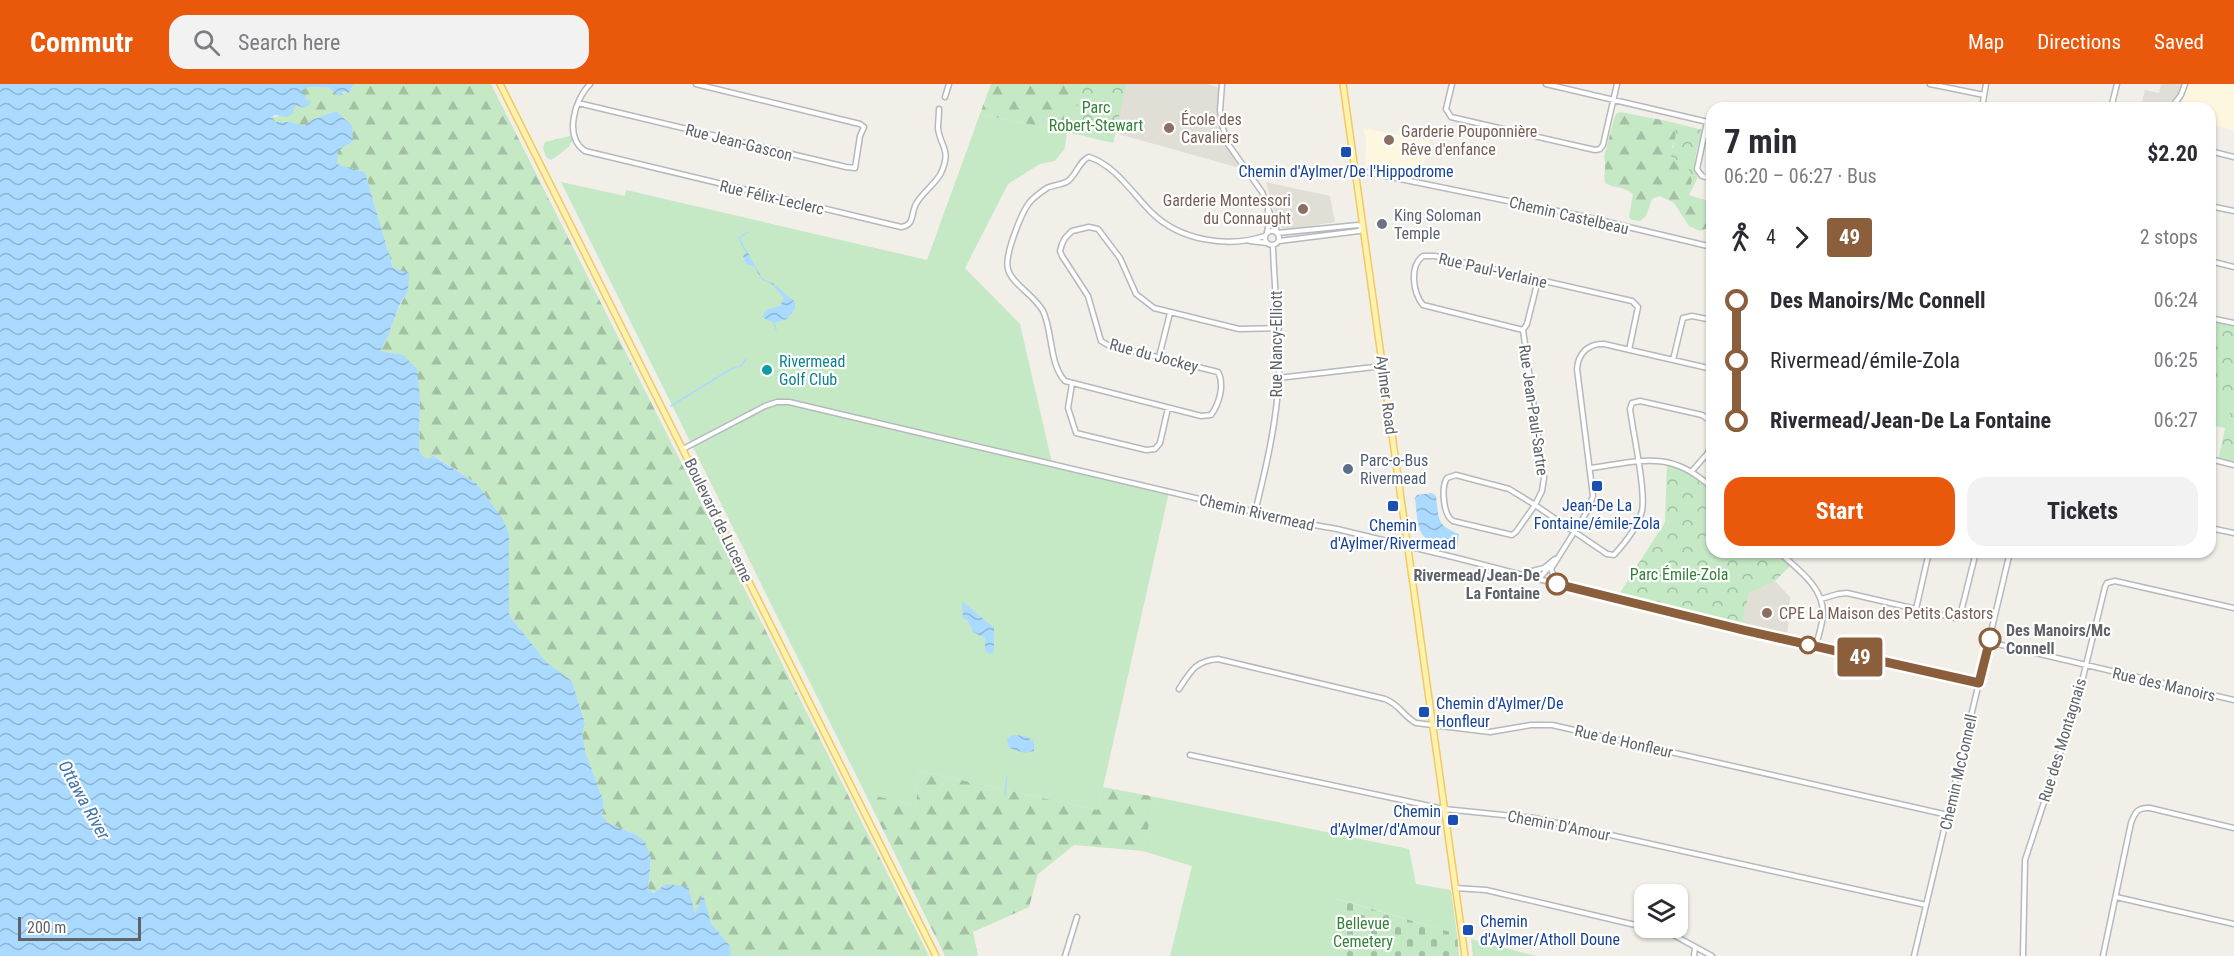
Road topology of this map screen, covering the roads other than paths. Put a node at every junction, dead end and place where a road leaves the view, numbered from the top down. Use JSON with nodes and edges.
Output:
{"nodes":[{"id":1,"x":501,"y":84,"type":"edge"},
{"id":2,"x":590,"y":84,"type":"edge"},
{"id":3,"x":696,"y":84,"type":"edge"},
{"id":4,"x":949,"y":84,"type":"edge"},
{"id":5,"x":1222,"y":84,"type":"edge"},
{"id":6,"x":1343,"y":84,"type":"edge"},
{"id":7,"x":1452,"y":84,"type":"edge"},
{"id":8,"x":1546,"y":84,"type":"edge"},
{"id":9,"x":1617,"y":84,"type":"edge"},
{"id":10,"x":1930,"y":84,"type":"edge"},
{"id":11,"x":1986,"y":84,"type":"edge"},
{"id":12,"x":2117,"y":84,"type":"edge"},
{"id":13,"x":2185,"y":84,"type":"edge"},
{"id":14,"x":1984,"y":96,"type":"junction"},
{"id":15,"x":945,"y":97,"type":"dead end"},
{"id":16,"x":1613,"y":100,"type":"junction"},
{"id":17,"x":1983,"y":102,"type":"edge"},
{"id":18,"x":2112,"y":102,"type":"edge"},
{"id":19,"x":2176,"y":102,"type":"edge"},
{"id":20,"x":578,"y":103,"type":"junction"},
{"id":21,"x":939,"y":109,"type":"dead end"},
{"id":22,"x":1706,"y":122,"type":"edge"},
{"id":23,"x":1706,"y":134,"type":"edge"},
{"id":24,"x":2216,"y":152,"type":"edge"},
{"id":25,"x":2234,"y":157,"type":"edge"},
{"id":26,"x":1356,"y":170,"type":"junction"},
{"id":27,"x":1706,"y":177,"type":"edge"},
{"id":28,"x":1268,"y":206,"type":"junction"},
{"id":29,"x":2216,"y":207,"type":"edge"},
{"id":30,"x":2234,"y":211,"type":"edge"},
{"id":31,"x":1364,"y":227,"type":"junction"},
{"id":32,"x":1277,"y":232,"type":"junction"},
{"id":33,"x":1266,"y":235,"type":"junction"},
{"id":34,"x":1247,"y":241,"type":"junction"},
{"id":35,"x":1279,"y":241,"type":"junction"},
{"id":36,"x":1267,"y":243,"type":"junction"},
{"id":37,"x":1273,"y":245,"type":"junction"},
{"id":38,"x":1706,"y":246,"type":"edge"},
{"id":39,"x":2216,"y":262,"type":"edge"},
{"id":40,"x":2234,"y":267,"type":"edge"},
{"id":41,"x":1538,"y":280,"type":"junction"},
{"id":42,"x":1170,"y":313,"type":"junction"},
{"id":43,"x":1706,"y":319,"type":"edge"},
{"id":44,"x":2216,"y":319,"type":"edge"},
{"id":45,"x":2234,"y":323,"type":"edge"},
{"id":46,"x":1279,"y":328,"type":"junction"},
{"id":47,"x":1523,"y":330,"type":"junction"},
{"id":48,"x":1629,"y":350,"type":"junction"},
{"id":49,"x":1159,"y":357,"type":"junction"},
{"id":50,"x":1673,"y":360,"type":"junction"},
{"id":51,"x":1383,"y":366,"type":"junction"},
{"id":52,"x":1706,"y":368,"type":"edge"},
{"id":53,"x":1278,"y":378,"type":"junction"},
{"id":54,"x":1072,"y":384,"type":"junction"},
{"id":55,"x":1168,"y":408,"type":"junction"},
{"id":56,"x":1706,"y":418,"type":"edge"},
{"id":57,"x":683,"y":449,"type":"junction"},
{"id":58,"x":1706,"y":455,"type":"edge"},
{"id":59,"x":2216,"y":460,"type":"edge"},
{"id":60,"x":1638,"y":462,"type":"junction"},
{"id":61,"x":2234,"y":465,"type":"edge"},
{"id":62,"x":1591,"y":468,"type":"junction"},
{"id":63,"x":1692,"y":471,"type":"junction"},
{"id":64,"x":1706,"y":483,"type":"edge"},
{"id":65,"x":1535,"y":505,"type":"junction"},
{"id":66,"x":1255,"y":512,"type":"junction"},
{"id":67,"x":2216,"y":529,"type":"edge"},
{"id":68,"x":1574,"y":532,"type":"junction"},
{"id":69,"x":2234,"y":533,"type":"edge"},
{"id":70,"x":1408,"y":547,"type":"junction"},
{"id":71,"x":1558,"y":557,"type":"junction"},
{"id":72,"x":1785,"y":558,"type":"edge"},
{"id":73,"x":1928,"y":558,"type":"edge"},
{"id":74,"x":1974,"y":558,"type":"edge"},
{"id":75,"x":2009,"y":558,"type":"edge"},
{"id":76,"x":1508,"y":570,"type":"junction"},
{"id":77,"x":1539,"y":579,"type":"junction"},
{"id":78,"x":1574,"y":588,"type":"junction"},
{"id":79,"x":1821,"y":599,"type":"junction"},
{"id":80,"x":2234,"y":608,"type":"edge"},
{"id":81,"x":1916,"y":609,"type":"junction"},
{"id":82,"x":1989,"y":642,"type":"junction"},
{"id":83,"x":1816,"y":646,"type":"junction"},
{"id":84,"x":2085,"y":666,"type":"junction"},
{"id":85,"x":1979,"y":683,"type":"junction"},
{"id":86,"x":1179,"y":689,"type":"dead end"},
{"id":87,"x":2234,"y":700,"type":"edge"},
{"id":88,"x":1433,"y":725,"type":"junction"},
{"id":89,"x":1190,"y":755,"type":"dead end"},
{"id":90,"x":1444,"y":808,"type":"junction"},
{"id":91,"x":1948,"y":815,"type":"junction"},
{"id":92,"x":2234,"y":828,"type":"edge"},
{"id":93,"x":1454,"y":888,"type":"junction"},
{"id":94,"x":2116,"y":897,"type":"junction"},
{"id":95,"x":1926,"y":905,"type":"junction"},
{"id":96,"x":1077,"y":917,"type":"dead end"},
{"id":97,"x":2234,"y":924,"type":"edge"},
{"id":98,"x":1634,"y":925,"type":"edge"},
{"id":99,"x":1678,"y":938,"type":"edge"},
{"id":100,"x":1695,"y":948,"type":"junction"},
{"id":101,"x":936,"y":956,"type":"edge"},
{"id":102,"x":1065,"y":956,"type":"edge"},
{"id":103,"x":1465,"y":956,"type":"edge"},
{"id":104,"x":1694,"y":956,"type":"edge"},
{"id":105,"x":1713,"y":956,"type":"edge"},
{"id":106,"x":1914,"y":956,"type":"edge"},
{"id":107,"x":2023,"y":956,"type":"edge"},
{"id":108,"x":2103,"y":956,"type":"edge"}],
"edges":[{"from":1,"to":57,"type":"main road","name":"Boulevard de Lucerne"},
{"from":2,"to":20,"type":"street","name":"Rue Félix-Leclerc"},
{"from":3,"to":20,"type":"street","name":"Rue Jean-Gascon"},
{"from":4,"to":15,"type":"street"},
{"from":5,"to":28,"type":"street"},
{"from":6,"to":26,"type":"main road","name":"Aylmer Road"},
{"from":7,"to":16,"type":"street"},
{"from":8,"to":16,"type":"street"},
{"from":9,"to":16,"type":"street"},
{"from":10,"to":14,"type":"street"},
{"from":11,"to":14,"type":"street"},
{"from":12,"to":18,"type":"street"},
{"from":13,"to":19,"type":"street"},
{"from":14,"to":17,"type":"street"},
{"from":16,"to":22,"type":"street"},
{"from":20,"to":21,"type":"street","name":"Rue Félix-Leclerc"},
{"from":23,"to":27,"type":"street"},
{"from":24,"to":25,"type":"street"},
{"from":26,"to":31,"type":"main road","name":"Aylmer Road"},
{"from":26,"to":38,"type":"street","name":"Chemin Castelbeau"},
{"from":28,"to":32,"type":"street"},
{"from":28,"to":33,"type":"street"},
{"from":29,"to":30,"type":"street"},
{"from":31,"to":32,"type":"street"},
{"from":31,"to":35,"type":"street"},
{"from":31,"to":51,"type":"main road","name":"Aylmer Road"},
{"from":32,"to":33,"type":"street"},
{"from":32,"to":35,"type":"street"},
{"from":33,"to":34,"type":"street"},
{"from":33,"to":36,"type":"street"},
{"from":34,"to":36,"type":"street"},
{"from":34,"to":54,"type":"street"},
{"from":35,"to":37,"type":"street"},
{"from":36,"to":37,"type":"street"},
{"from":37,"to":46,"type":"street","name":"Rue Nancy-Elliott"},
{"from":39,"to":40,"type":"street"},
{"from":41,"to":47,"type":"street","name":"Rue Jean-Paul-Sartre"},
{"from":41,"to":47,"type":"street","name":"Rue Paul-Verlaine"},
{"from":41,"to":48,"type":"street","name":"Rue Paul-Verlaine"},
{"from":42,"to":46,"type":"street","name":"Rue du Jockey"},
{"from":42,"to":49,"type":"street"},
{"from":42,"to":49,"type":"street","name":"Rue du Jockey"},
{"from":43,"to":50,"type":"street"},
{"from":44,"to":45,"type":"street"},
{"from":46,"to":53,"type":"street","name":"Rue Nancy-Elliott"},
{"from":47,"to":65,"type":"street","name":"Rue Jean-Paul-Sartre"},
{"from":48,"to":50,"type":"street"},
{"from":48,"to":62,"type":"street"},
{"from":49,"to":55,"type":"street","name":"Rue du Jockey"},
{"from":50,"to":52,"type":"street"},
{"from":51,"to":53,"type":"street"},
{"from":51,"to":70,"type":"main road","name":"Aylmer Road"},
{"from":53,"to":66,"type":"street","name":"Rue Nancy-Elliott"},
{"from":54,"to":55,"type":"street","name":"Rue du Jockey"},
{"from":54,"to":55,"type":"street"},
{"from":56,"to":60,"type":"street"},
{"from":57,"to":66,"type":"street","name":"Chemin Rivermead"},
{"from":57,"to":101,"type":"main road","name":"Boulevard de Lucerne"},
{"from":58,"to":63,"type":"street"},
{"from":59,"to":61,"type":"street"},
{"from":60,"to":62,"type":"street"},
{"from":60,"to":63,"type":"street"},
{"from":60,"to":68,"type":"street"},
{"from":62,"to":68,"type":"street"},
{"from":63,"to":64,"type":"street"},
{"from":65,"to":65,"type":"street"},
{"from":65,"to":68,"type":"street"},
{"from":66,"to":70,"type":"street","name":"Chemin Rivermead"},
{"from":67,"to":69,"type":"street"},
{"from":68,"to":71,"type":"street"},
{"from":70,"to":76,"type":"street","name":"Chemin Rivermead"},
{"from":70,"to":88,"type":"main road","name":"Aylmer Road"},
{"from":71,"to":76,"type":"street"},
{"from":71,"to":77,"type":"street"},
{"from":71,"to":78,"type":"street"},
{"from":72,"to":79,"type":"street"},
{"from":73,"to":81,"type":"street"},
{"from":74,"to":81,"type":"street"},
{"from":75,"to":82,"type":"street","name":"Chemin McConnell"},
{"from":76,"to":77,"type":"street","name":"Chemin Rivermead"},
{"from":77,"to":78,"type":"street","name":"Chemin Rivermead"},
{"from":78,"to":83,"type":"street","name":"Chemin Rivermead"},
{"from":79,"to":81,"type":"street"},
{"from":79,"to":83,"type":"street"},
{"from":80,"to":84,"type":"street","name":"Rue des Montagnais"},
{"from":82,"to":84,"type":"street","name":"Rue des Manoirs"},
{"from":82,"to":85,"type":"street","name":"Chemin McConnell"},
{"from":83,"to":85,"type":"street","name":"Chemin Rivermead"},
{"from":84,"to":87,"type":"street","name":"Rue des Manoirs"},
{"from":84,"to":107,"type":"street","name":"Rue des Montagnais"},
{"from":85,"to":91,"type":"street","name":"Chemin McConnell"},
{"from":86,"to":88,"type":"street","name":"Rue de Honfleur"},
{"from":88,"to":90,"type":"main road","name":"Aylmer Road"},
{"from":88,"to":91,"type":"street","name":"Rue de Honfleur"},
{"from":89,"to":90,"type":"street","name":"Chemin D'Amour"},
{"from":90,"to":93,"type":"main road","name":"Aylmer Road"},
{"from":90,"to":95,"type":"street","name":"Chemin D'Amour"},
{"from":91,"to":95,"type":"street","name":"Chemin McConnell"},
{"from":92,"to":94,"type":"street"},
{"from":93,"to":98,"type":"street"},
{"from":93,"to":103,"type":"main road","name":"Aylmer Road"},
{"from":94,"to":97,"type":"street"},
{"from":94,"to":108,"type":"street"},
{"from":95,"to":106,"type":"street","name":"Chemin McConnell"},
{"from":96,"to":102,"type":"street"},
{"from":99,"to":100,"type":"street"},
{"from":100,"to":104,"type":"street"},
{"from":100,"to":105,"type":"street"}]}
